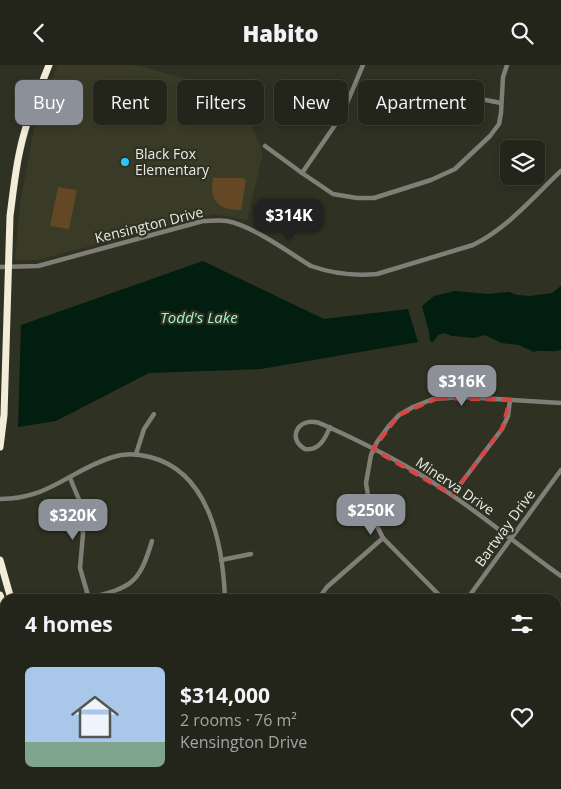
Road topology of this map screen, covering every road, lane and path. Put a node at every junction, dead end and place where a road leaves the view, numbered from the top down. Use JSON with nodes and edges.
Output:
{"nodes":[{"id":1,"x":49,"y":65,"type":"edge"},
{"id":2,"x":363,"y":65,"type":"edge"},
{"id":3,"x":507,"y":65,"type":"edge"},
{"id":4,"x":484,"y":100,"type":"edge"},
{"id":5,"x":501,"y":103,"type":"junction"},
{"id":6,"x":265,"y":146,"type":"dead end"},
{"id":7,"x":561,"y":171,"type":"edge"},
{"id":8,"x":302,"y":173,"type":"junction"},
{"id":9,"x":4,"y":267,"type":"edge"},
{"id":10,"x":510,"y":400,"type":"junction"},
{"id":11,"x":561,"y":403,"type":"edge"},
{"id":12,"x":154,"y":415,"type":"dead end"},
{"id":13,"x":330,"y":427,"type":"junction"},
{"id":14,"x":0,"y":447,"type":"edge"},
{"id":15,"x":373,"y":449,"type":"junction"},
{"id":16,"x":136,"y":454,"type":"junction"},
{"id":17,"x":561,"y":471,"type":"edge"},
{"id":18,"x":70,"y":478,"type":"junction"},
{"id":19,"x":452,"y":495,"type":"junction"},
{"id":20,"x":0,"y":499,"type":"edge"},
{"id":21,"x":383,"y":538,"type":"junction"},
{"id":22,"x":511,"y":539,"type":"junction"},
{"id":23,"x":152,"y":541,"type":"dead end"},
{"id":24,"x":251,"y":555,"type":"dead end"},
{"id":25,"x":0,"y":560,"type":"edge"},
{"id":26,"x":221,"y":561,"type":"junction"},
{"id":27,"x":561,"y":576,"type":"edge"},
{"id":28,"x":10,"y":594,"type":"edge"},
{"id":29,"x":88,"y":594,"type":"edge"},
{"id":30,"x":104,"y":594,"type":"edge"},
{"id":31,"x":224,"y":594,"type":"edge"},
{"id":32,"x":322,"y":594,"type":"edge"},
{"id":33,"x":439,"y":594,"type":"edge"},
{"id":34,"x":471,"y":594,"type":"edge"}],
"edges":[{"from":1,"to":9,"type":"highway"},
{"from":2,"to":8,"type":"street"},
{"from":3,"to":5,"type":"street"},
{"from":4,"to":5,"type":"street"},
{"from":5,"to":8,"type":"street"},
{"from":6,"to":8,"type":"street"},
{"from":7,"to":9,"type":"street","name":"Kensington Drive"},
{"from":9,"to":14,"type":"highway"},
{"from":10,"to":11,"type":"street"},
{"from":10,"to":15,"type":"street"},
{"from":10,"to":19,"type":"street"},
{"from":12,"to":16,"type":"street"},
{"from":13,"to":13,"type":"street","name":"Minerva Drive"},
{"from":13,"to":15,"type":"street","name":"Minerva Drive"},
{"from":15,"to":19,"type":"street","name":"Minerva Drive"},
{"from":15,"to":21,"type":"street"},
{"from":16,"to":18,"type":"street"},
{"from":16,"to":26,"type":"street"},
{"from":17,"to":22,"type":"street","name":"Bartway Drive"},
{"from":18,"to":20,"type":"street"},
{"from":18,"to":29,"type":"street"},
{"from":19,"to":22,"type":"street","name":"Minerva Drive"},
{"from":21,"to":32,"type":"street"},
{"from":21,"to":33,"type":"street"},
{"from":22,"to":27,"type":"street","name":"Minerva Drive"},
{"from":22,"to":34,"type":"street","name":"Bartway Drive"},
{"from":23,"to":30,"type":"street"},
{"from":24,"to":26,"type":"street"},
{"from":25,"to":28,"type":"highway"},
{"from":26,"to":31,"type":"street"}]}
